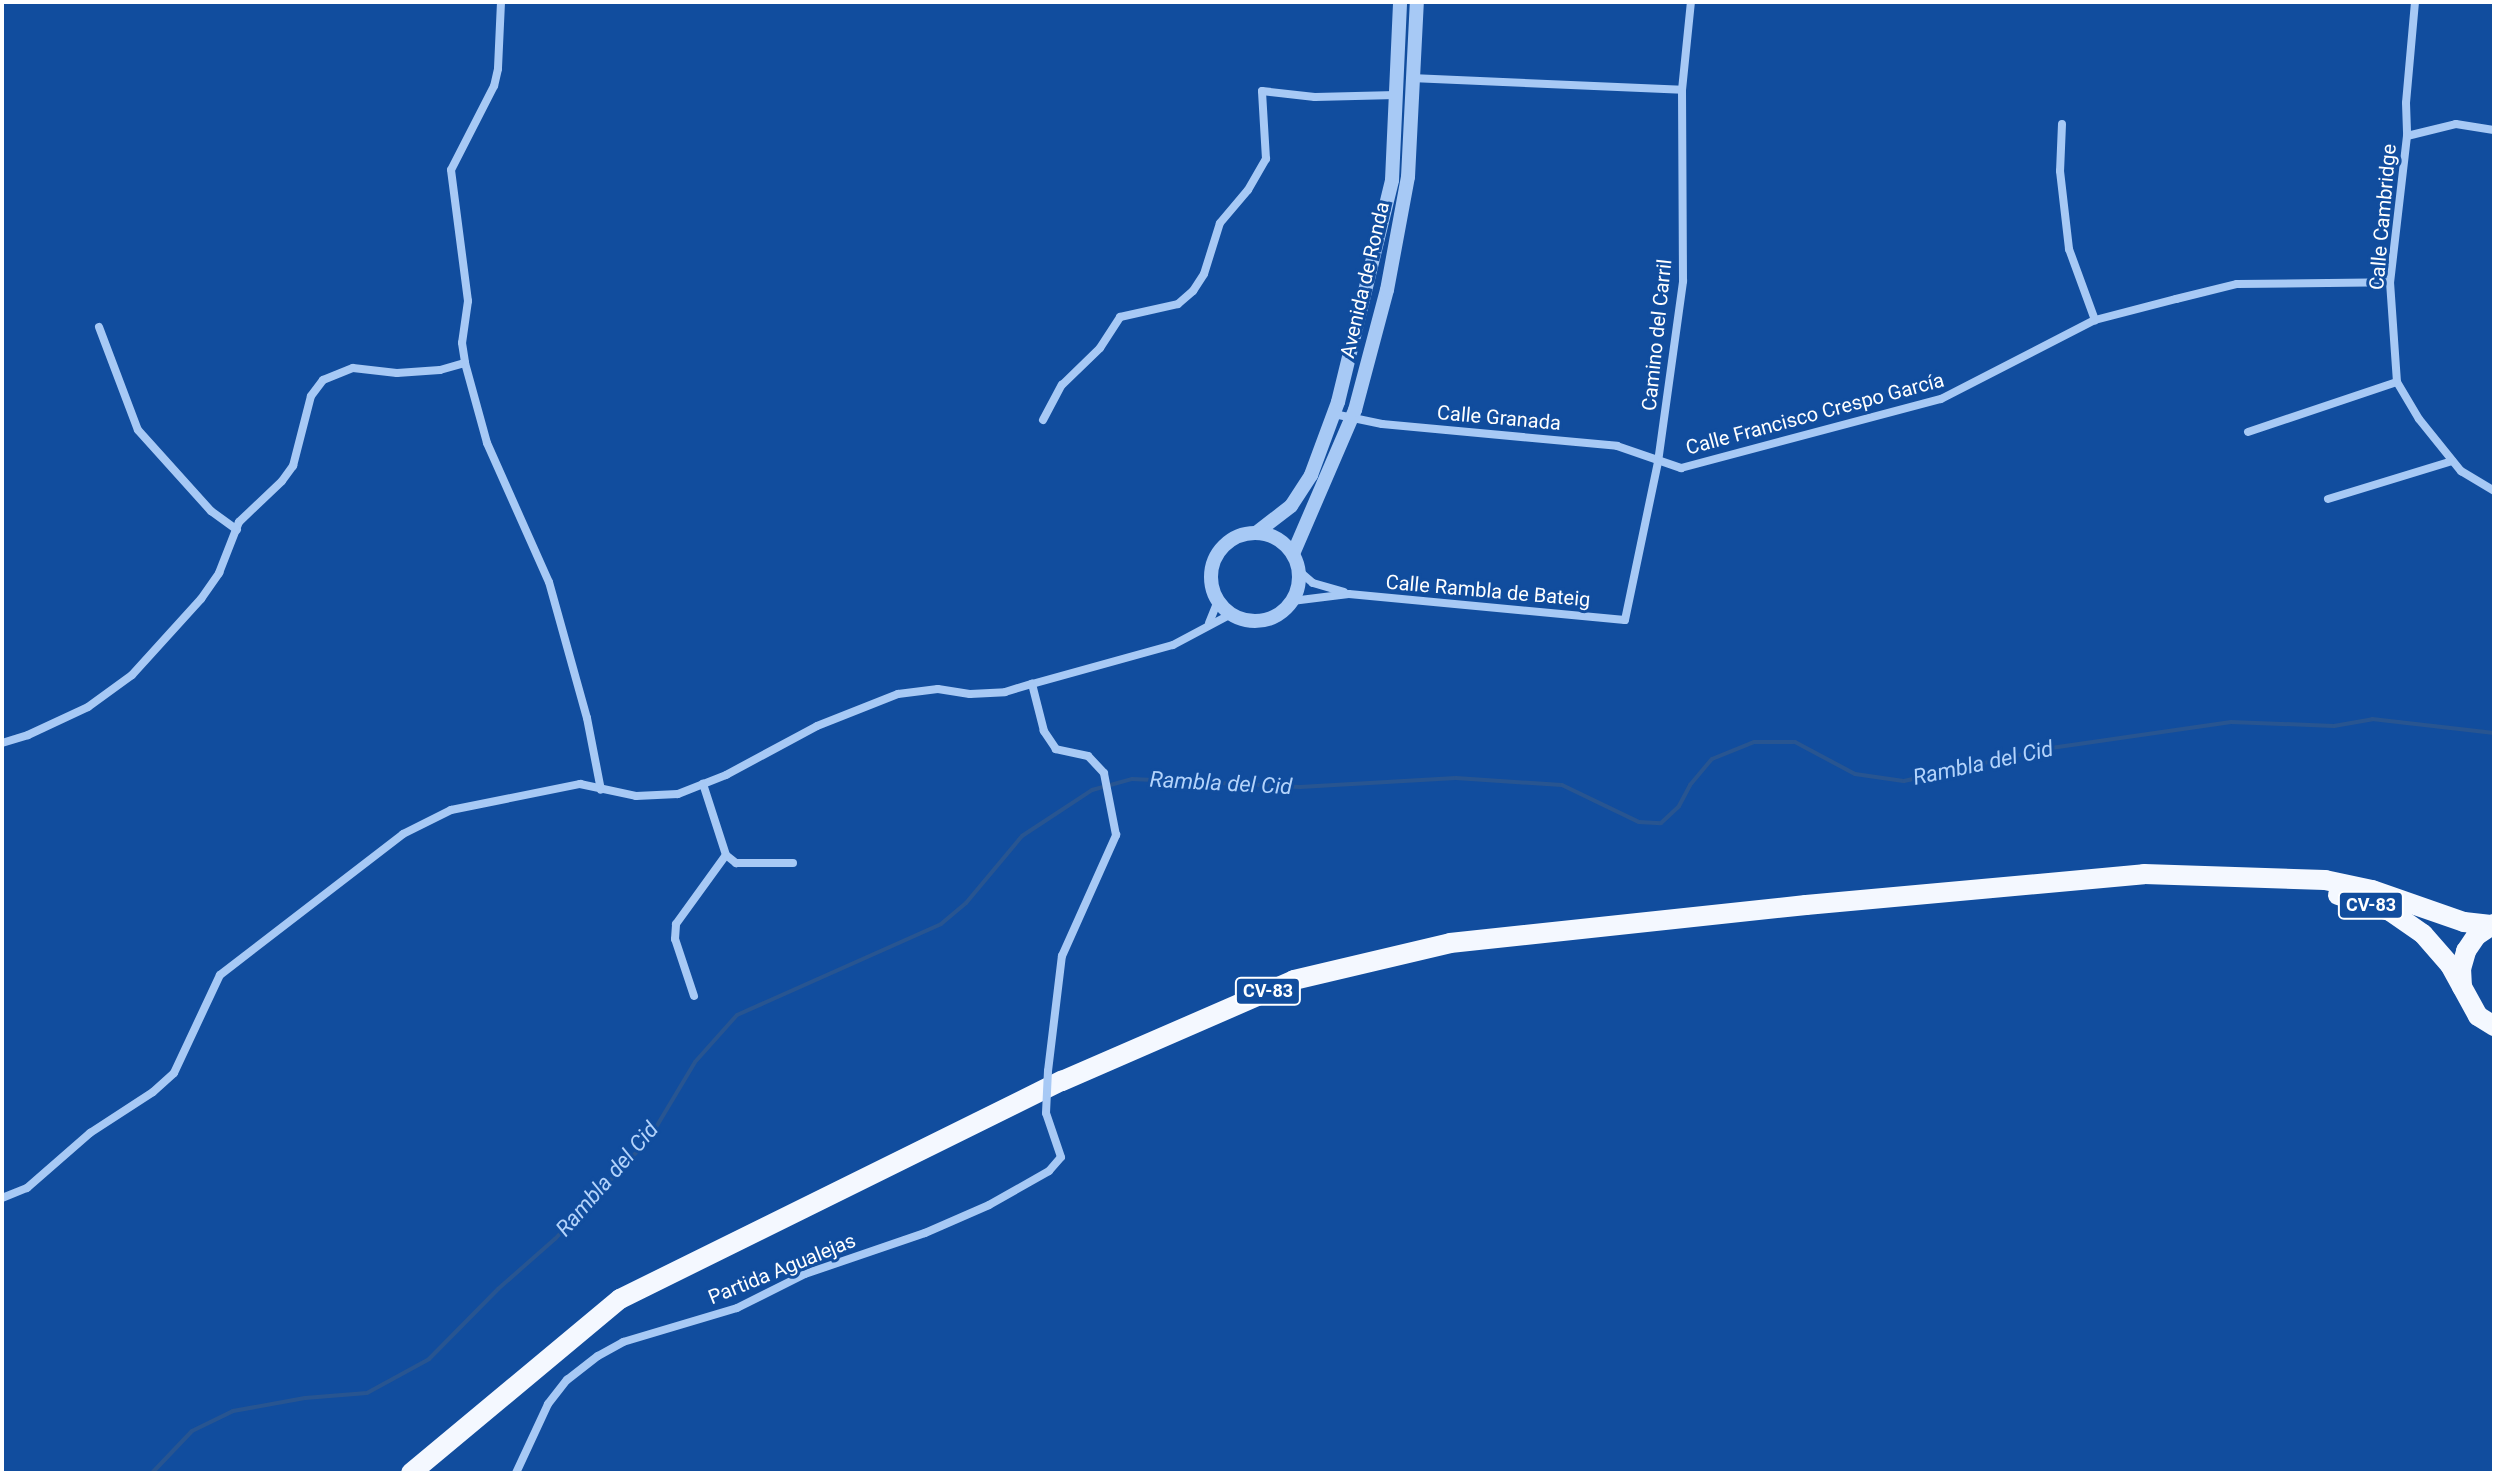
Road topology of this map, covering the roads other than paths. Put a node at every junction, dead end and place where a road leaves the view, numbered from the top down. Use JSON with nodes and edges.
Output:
{"nodes":[{"id":1,"x":501,"y":2,"type":"edge"},
{"id":2,"x":1400,"y":2,"type":"edge"},
{"id":3,"x":1417,"y":2,"type":"edge"},
{"id":4,"x":1691,"y":2,"type":"edge"},
{"id":5,"x":2415,"y":2,"type":"edge"},
{"id":6,"x":1397,"y":78,"type":"junction"},
{"id":7,"x":1413,"y":78,"type":"junction"},
{"id":8,"x":1682,"y":90,"type":"junction"},
{"id":9,"x":1396,"y":95,"type":"junction"},
{"id":10,"x":2062,"y":124,"type":"dead end"},
{"id":11,"x":2494,"y":130,"type":"edge"},
{"id":12,"x":2407,"y":136,"type":"junction"},
{"id":13,"x":2390,"y":282,"type":"junction"},
{"id":14,"x":2095,"y":320,"type":"junction"},
{"id":15,"x":99,"y":327,"type":"dead end"},
{"id":16,"x":465,"y":363,"type":"junction"},
{"id":17,"x":2397,"y":382,"type":"junction"},
{"id":18,"x":1334,"y":414,"type":"junction"},
{"id":19,"x":1352,"y":418,"type":"junction"},
{"id":20,"x":1043,"y":420,"type":"dead end"},
{"id":21,"x":2248,"y":432,"type":"dead end"},
{"id":22,"x":2452,"y":461,"type":"junction"},
{"id":23,"x":1658,"y":462,"type":"junction"},
{"id":24,"x":2494,"y":491,"type":"edge"},
{"id":25,"x":2328,"y":499,"type":"dead end"},
{"id":26,"x":237,"y":530,"type":"junction"},
{"id":27,"x":1256,"y":533,"type":"junction"},
{"id":28,"x":1293,"y":554,"type":"junction"},
{"id":29,"x":1299,"y":571,"type":"junction"},
{"id":30,"x":1349,"y":594,"type":"junction"},
{"id":31,"x":1218,"y":601,"type":"junction"},
{"id":32,"x":1292,"y":601,"type":"junction"},
{"id":33,"x":1231,"y":614,"type":"junction"},
{"id":34,"x":1625,"y":620,"type":"joint"},
{"id":35,"x":1209,"y":623,"type":"junction"},
{"id":36,"x":1032,"y":684,"type":"junction"},
{"id":37,"x":2,"y":743,"type":"edge"},
{"id":38,"x":703,"y":784,"type":"junction"},
{"id":39,"x":601,"y":790,"type":"junction"},
{"id":40,"x":726,"y":855,"type":"junction"},
{"id":41,"x":793,"y":863,"type":"dead end"},
{"id":42,"x":2248,"y":875,"type":"junction"},
{"id":43,"x":2492,"y":924,"type":"edge"},
{"id":44,"x":2462,"y":987,"type":"junction"},
{"id":45,"x":694,"y":996,"type":"dead end"},
{"id":46,"x":2494,"y":1026,"type":"edge"},
{"id":47,"x":2,"y":1198,"type":"edge"},
{"id":48,"x":411,"y":1473,"type":"edge"},
{"id":49,"x":516,"y":1473,"type":"edge"}],
"edges":[{"from":1,"to":16,"type":"street"},
{"from":2,"to":6,"type":"street","name":"Avenida de Ronda"},
{"from":3,"to":7,"type":"street","name":"Avenida de Ronda"},
{"from":4,"to":8,"type":"street","name":"Camino del Carril"},
{"from":5,"to":12,"type":"street","name":"Calle Cambridge"},
{"from":6,"to":7,"type":"street"},
{"from":6,"to":9,"type":"street","name":"Avenida de Ronda"},
{"from":7,"to":8,"type":"street"},
{"from":7,"to":19,"type":"street","name":"Avenida de Ronda"},
{"from":8,"to":23,"type":"street","name":"Camino del Carril"},
{"from":9,"to":18,"type":"street","name":"Avenida de Ronda"},
{"from":9,"to":20,"type":"street"},
{"from":10,"to":14,"type":"street"},
{"from":11,"to":12,"type":"street"},
{"from":12,"to":13,"type":"street","name":"Calle Cambridge"},
{"from":13,"to":14,"type":"street","name":"Calle Francisco Crespo García"},
{"from":13,"to":17,"type":"street","name":"Calle Cambridge"},
{"from":14,"to":23,"type":"street","name":"Calle Francisco Crespo García"},
{"from":15,"to":26,"type":"street"},
{"from":16,"to":26,"type":"street"},
{"from":16,"to":39,"type":"street"},
{"from":17,"to":21,"type":"street"},
{"from":17,"to":22,"type":"street","name":"Calle Cambridge"},
{"from":18,"to":19,"type":"street","name":"Calle Granada"},
{"from":18,"to":27,"type":"street","name":"Avenida de Ronda"},
{"from":19,"to":23,"type":"street","name":"Calle Granada"},
{"from":19,"to":28,"type":"street","name":"Avenida de Ronda"},
{"from":22,"to":24,"type":"street","name":"Calle Cambridge"},
{"from":22,"to":25,"type":"street"},
{"from":23,"to":34,"type":"street","name":"Camino del Carril"},
{"from":26,"to":37,"type":"street"},
{"from":27,"to":28,"type":"street"},
{"from":27,"to":31,"type":"street"},
{"from":28,"to":29,"type":"street"},
{"from":29,"to":30,"type":"street","name":"Calle Rambla de Bateig"},
{"from":29,"to":32,"type":"street"},
{"from":30,"to":32,"type":"street","name":"Calle Rambla de Bateig"},
{"from":30,"to":34,"type":"street","name":"Calle Rambla de Bateig"},
{"from":31,"to":33,"type":"street"},
{"from":31,"to":35,"type":"street"},
{"from":32,"to":33,"type":"street"},
{"from":33,"to":35,"type":"street"},
{"from":35,"to":36,"type":"street"},
{"from":36,"to":38,"type":"street"},
{"from":36,"to":49,"type":"street","name":"Partida Agualejas","bridge":true},
{"from":38,"to":39,"type":"street"},
{"from":38,"to":40,"type":"street"},
{"from":39,"to":47,"type":"street"},
{"from":40,"to":41,"type":"street"},
{"from":40,"to":45,"type":"street"},
{"from":42,"to":43,"type":"main road","number":"CV-83"},
{"from":42,"to":44,"type":"main road","number":"CV-83"},
{"from":42,"to":48,"type":"main road","number":"CV-83"},
{"from":43,"to":44,"type":"main road","number":"CV-83"},
{"from":44,"to":46,"type":"main road","number":"CV-83"}]}
